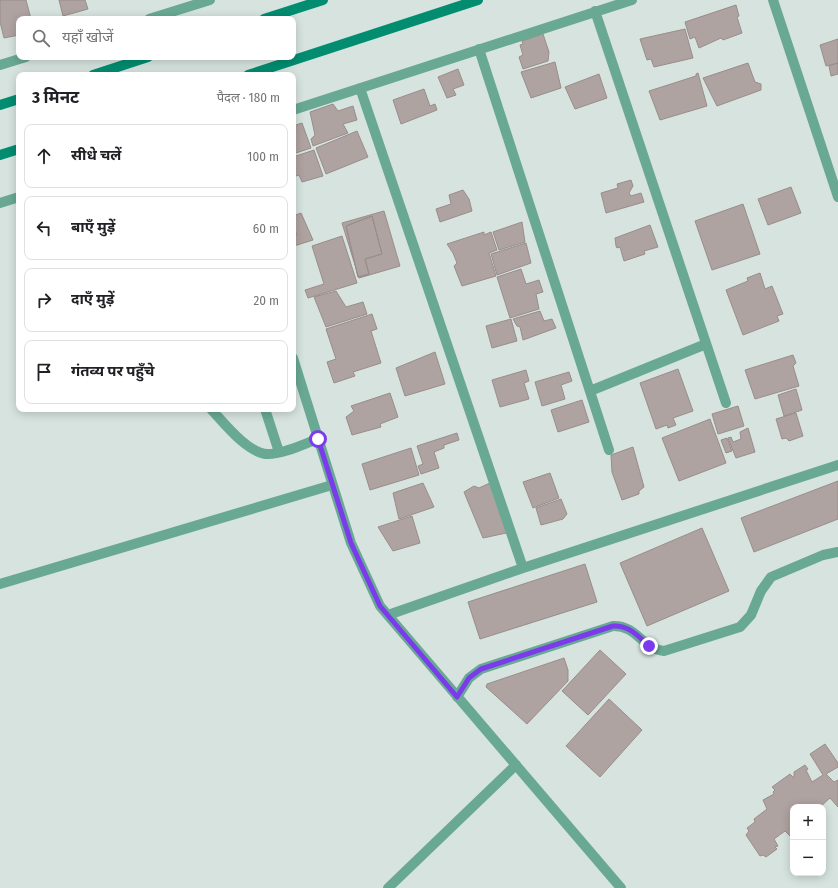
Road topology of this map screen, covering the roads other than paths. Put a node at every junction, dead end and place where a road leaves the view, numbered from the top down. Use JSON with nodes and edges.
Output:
{"nodes":[{"id":1,"x":210,"y":0,"type":"edge"},
{"id":2,"x":323,"y":0,"type":"edge"},
{"id":3,"x":478,"y":0,"type":"edge"},
{"id":4,"x":632,"y":0,"type":"edge"},
{"id":5,"x":773,"y":0,"type":"edge"},
{"id":6,"x":595,"y":12,"type":"junction"},
{"id":7,"x":159,"y":16,"type":"edge"},
{"id":8,"x":273,"y":16,"type":"edge"},
{"id":9,"x":479,"y":49,"type":"junction"},
{"id":10,"x":296,"y":59,"type":"edge"},
{"id":11,"x":16,"y":60,"type":"edge"},
{"id":12,"x":139,"y":60,"type":"edge"},
{"id":13,"x":294,"y":60,"type":"edge"},
{"id":14,"x":0,"y":65,"type":"edge"},
{"id":15,"x":102,"y":72,"type":"edge"},
{"id":16,"x":257,"y":72,"type":"edge"},
{"id":17,"x":360,"y":88,"type":"junction"},
{"id":18,"x":16,"y":100,"type":"edge"},
{"id":19,"x":0,"y":105,"type":"edge"},
{"id":20,"x":296,"y":109,"type":"edge"},
{"id":21,"x":16,"y":150,"type":"edge"},
{"id":22,"x":0,"y":155,"type":"edge"},
{"id":23,"x":838,"y":197,"type":"edge"},
{"id":24,"x":16,"y":198,"type":"edge"},
{"id":25,"x":0,"y":204,"type":"edge"},
{"id":26,"x":706,"y":344,"type":"junction"},
{"id":27,"x":296,"y":368,"type":"edge"},
{"id":28,"x":590,"y":391,"type":"junction"},
{"id":29,"x":726,"y":403,"type":"dead end"},
{"id":30,"x":214,"y":412,"type":"edge"},
{"id":31,"x":266,"y":412,"type":"edge"},
{"id":32,"x":318,"y":439,"type":"junction"},
{"id":33,"x":609,"y":450,"type":"dead end"},
{"id":34,"x":279,"y":452,"type":"junction"},
{"id":35,"x":838,"y":465,"type":"edge"},
{"id":36,"x":332,"y":485,"type":"junction"},
{"id":37,"x":838,"y":552,"type":"edge"},
{"id":38,"x":523,"y":568,"type":"junction"},
{"id":39,"x":0,"y":584,"type":"edge"},
{"id":40,"x":388,"y":615,"type":"junction"},
{"id":41,"x":457,"y":697,"type":"junction"},
{"id":42,"x":516,"y":765,"type":"junction"},
{"id":43,"x":388,"y":888,"type":"edge"},
{"id":44,"x":621,"y":888,"type":"edge"}],
"edges":[{"from":1,"to":7,"type":"street"},
{"from":2,"to":8,"type":"street"},
{"from":3,"to":10,"type":"street"},
{"from":4,"to":6,"type":"street"},
{"from":5,"to":23,"type":"street"},
{"from":6,"to":9,"type":"street"},
{"from":6,"to":26,"type":"street"},
{"from":9,"to":17,"type":"street"},
{"from":9,"to":28,"type":"street"},
{"from":11,"to":14,"type":"street"},
{"from":12,"to":15,"type":"street"},
{"from":13,"to":16,"type":"street"},
{"from":17,"to":20,"type":"street"},
{"from":17,"to":38,"type":"street"},
{"from":18,"to":19,"type":"street"},
{"from":21,"to":22,"type":"street"},
{"from":24,"to":25,"type":"street"},
{"from":26,"to":28,"type":"street"},
{"from":26,"to":29,"type":"street"},
{"from":27,"to":32,"type":"street"},
{"from":28,"to":33,"type":"street"},
{"from":30,"to":34,"type":"street"},
{"from":31,"to":34,"type":"street"},
{"from":32,"to":34,"type":"street"},
{"from":32,"to":36,"type":"street"},
{"from":35,"to":38,"type":"street"},
{"from":36,"to":39,"type":"street"},
{"from":36,"to":40,"type":"street"},
{"from":37,"to":41,"type":"street"},
{"from":38,"to":40,"type":"street"},
{"from":40,"to":41,"type":"street"},
{"from":41,"to":42,"type":"street"},
{"from":42,"to":43,"type":"street"},
{"from":42,"to":44,"type":"street"}]}
